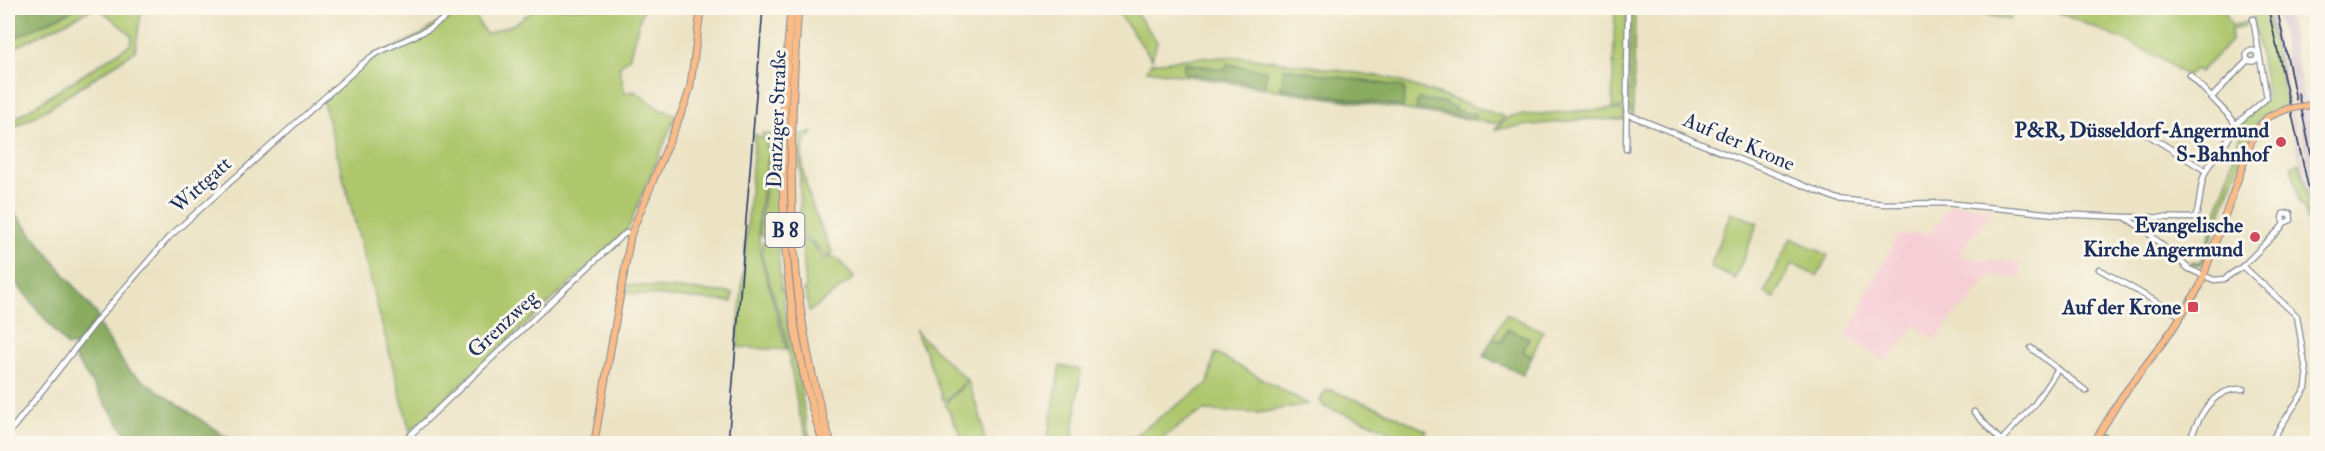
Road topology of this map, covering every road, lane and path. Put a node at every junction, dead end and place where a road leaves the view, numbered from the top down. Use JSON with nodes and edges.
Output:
{"nodes":[{"id":1,"x":459,"y":8,"type":"edge"},
{"id":2,"x":701,"y":8,"type":"edge"},
{"id":3,"x":791,"y":8,"type":"edge"},
{"id":4,"x":798,"y":8,"type":"edge"},
{"id":5,"x":1629,"y":8,"type":"edge"},
{"id":6,"x":2253,"y":19,"type":"dead end"},
{"id":7,"x":2259,"y":56,"type":"junction"},
{"id":8,"x":2248,"y":60,"type":"junction"},
{"id":9,"x":2190,"y":75,"type":"dead end"},
{"id":10,"x":2212,"y":97,"type":"junction"},
{"id":11,"x":2314,"y":104,"type":"edge"},
{"id":12,"x":1627,"y":114,"type":"junction"},
{"id":13,"x":2235,"y":125,"type":"junction"},
{"id":14,"x":2142,"y":131,"type":"dead end"},
{"id":15,"x":1626,"y":149,"type":"dead end"},
{"id":16,"x":2206,"y":171,"type":"junction"},
{"id":17,"x":2125,"y":217,"type":"junction"},
{"id":18,"x":2150,"y":217,"type":"junction"},
{"id":19,"x":2284,"y":223,"type":"dead end"},
{"id":20,"x":2147,"y":232,"type":"junction"},
{"id":21,"x":631,"y":234,"type":"junction"},
{"id":22,"x":2243,"y":266,"type":"junction"},
{"id":23,"x":2099,"y":269,"type":"dead end"},
{"id":24,"x":2204,"y":276,"type":"junction"},
{"id":25,"x":2181,"y":316,"type":"junction"},
{"id":26,"x":2031,"y":348,"type":"dead end"},
{"id":27,"x":2058,"y":369,"type":"junction"},
{"id":28,"x":2243,"y":389,"type":"dead end"},
{"id":29,"x":2086,"y":391,"type":"dead end"},
{"id":30,"x":1974,"y":412,"type":"dead end"},
{"id":31,"x":8,"y":434,"type":"edge"},
{"id":32,"x":2105,"y":437,"type":"dead end"},
{"id":33,"x":2001,"y":442,"type":"edge"},
{"id":34,"x":400,"y":444,"type":"edge"},
{"id":35,"x":594,"y":444,"type":"edge"},
{"id":36,"x":824,"y":444,"type":"edge"},
{"id":37,"x":831,"y":444,"type":"edge"},
{"id":38,"x":2093,"y":444,"type":"edge"},
{"id":39,"x":2105,"y":444,"type":"edge"},
{"id":40,"x":2188,"y":444,"type":"edge"},
{"id":41,"x":2269,"y":444,"type":"edge"}],
"edges":[{"from":1,"to":31,"type":"street","name":"Wittgatt"},
{"from":2,"to":21,"type":"main road"},
{"from":3,"to":36,"type":"highway","name":"Danziger Straße","number":"B 8"},
{"from":4,"to":37,"type":"highway","name":"Danziger Straße","number":"B 8"},
{"from":5,"to":12,"type":"street"},
{"from":6,"to":7,"type":"street"},
{"from":7,"to":8,"type":"street"},
{"from":7,"to":8,"type":"street"},
{"from":7,"to":13,"type":"street"},
{"from":8,"to":10,"type":"street"},
{"from":9,"to":10,"type":"street"},
{"from":10,"to":13,"type":"street"},
{"from":11,"to":24,"type":"main road","bridge":true},
{"from":12,"to":15,"type":"street"},
{"from":12,"to":17,"type":"street","name":"Auf der Krone"},
{"from":13,"to":16,"type":"street"},
{"from":14,"to":16,"type":"street"},
{"from":16,"to":18,"type":"street","name":"Auf der Krone"},
{"from":17,"to":18,"type":"street","name":"Auf der Krone"},
{"from":17,"to":20,"type":"street"},
{"from":18,"to":20,"type":"street"},
{"from":19,"to":22,"type":"street"},
{"from":20,"to":24,"type":"street"},
{"from":21,"to":34,"type":"street","name":"Grenzweg"},
{"from":21,"to":35,"type":"main road"},
{"from":22,"to":24,"type":"street"},
{"from":22,"to":41,"type":"street"},
{"from":23,"to":25,"type":"street"},
{"from":24,"to":25,"type":"main road"},
{"from":25,"to":38,"type":"main road"},
{"from":26,"to":27,"type":"street"},
{"from":27,"to":29,"type":"street"},
{"from":27,"to":33,"type":"street"},
{"from":28,"to":40,"type":"street"},
{"from":30,"to":33,"type":"street"},
{"from":32,"to":39,"type":"street"}]}
